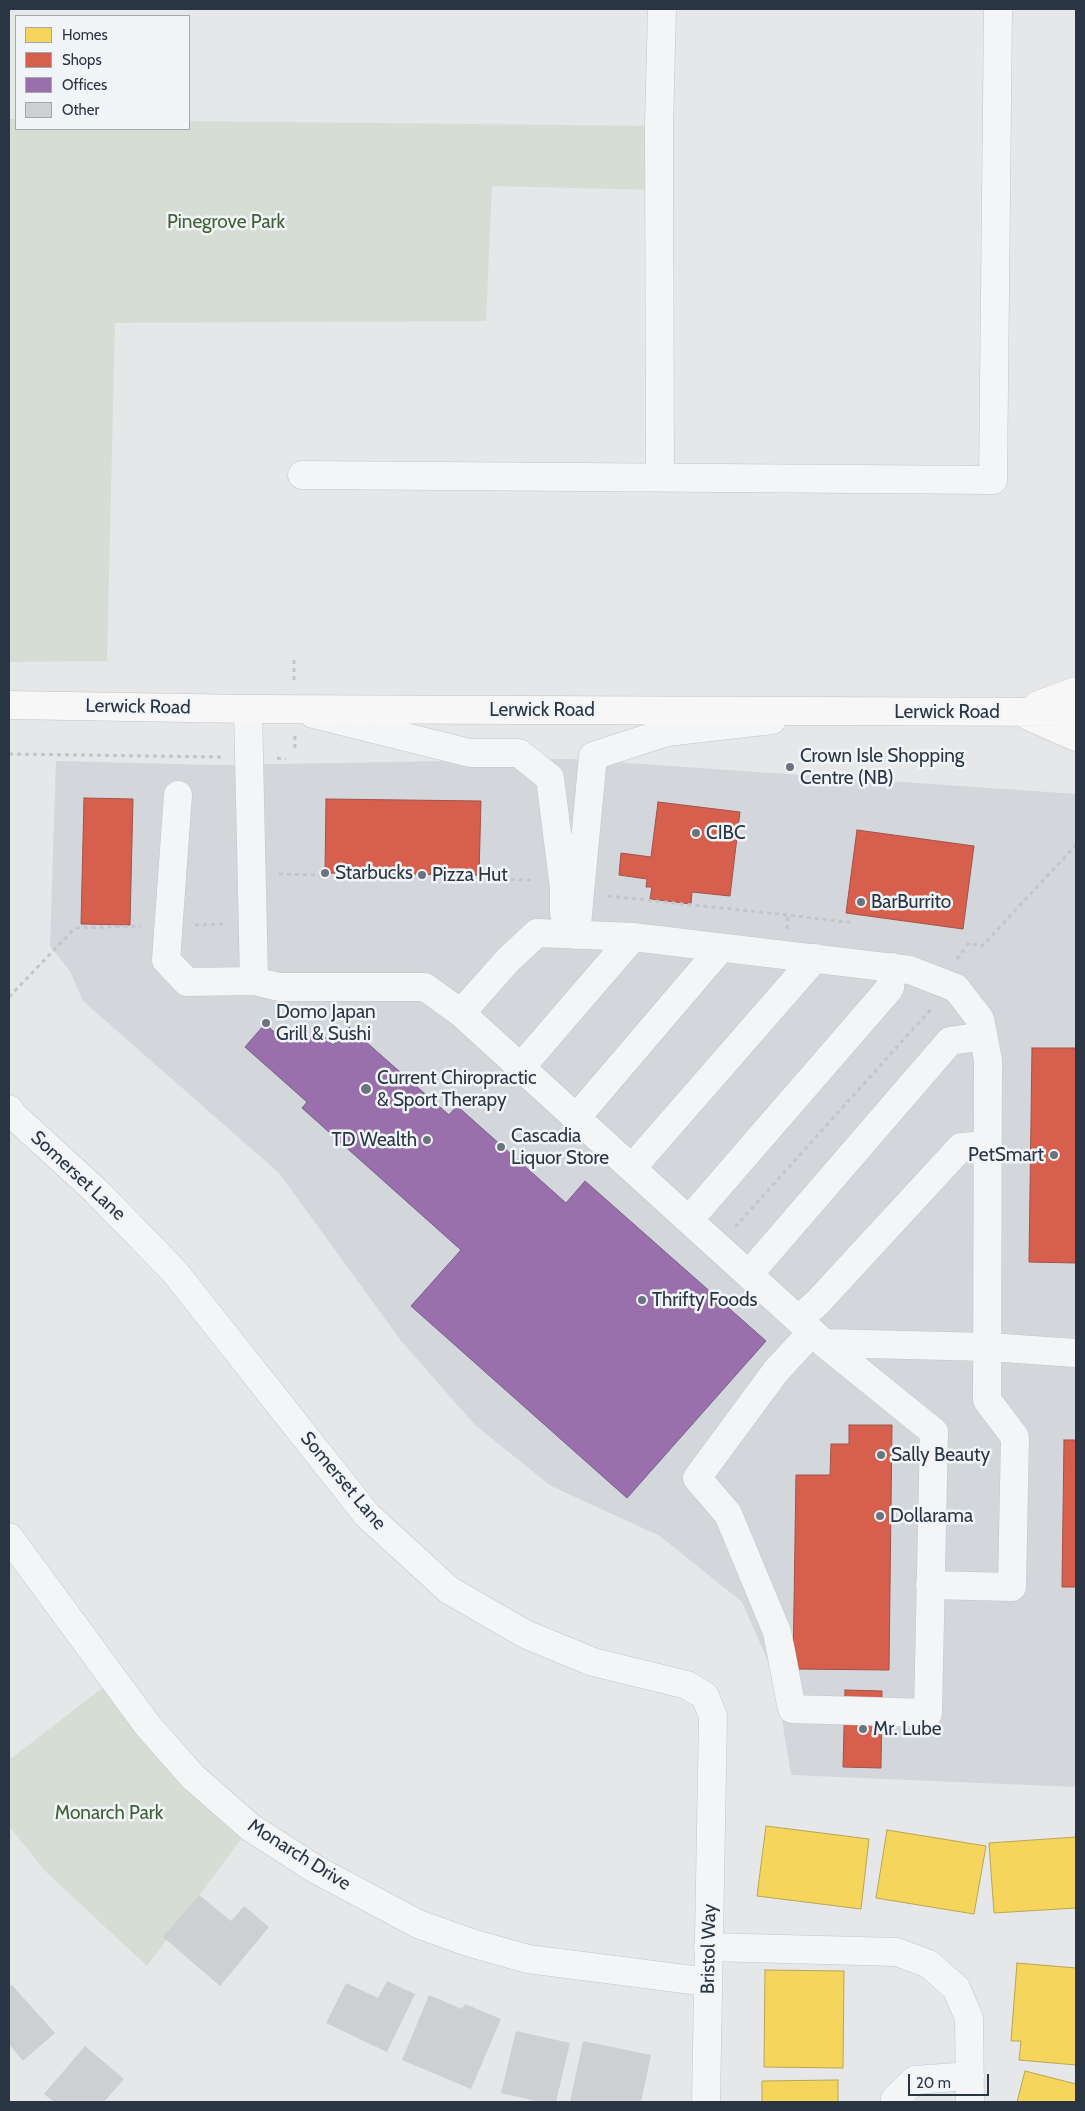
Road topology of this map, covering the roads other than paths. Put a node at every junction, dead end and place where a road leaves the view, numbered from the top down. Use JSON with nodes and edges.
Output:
{"nodes":[{"id":1,"x":662,"y":9,"type":"edge"},
{"id":2,"x":998,"y":9,"type":"edge"},
{"id":3,"x":302,"y":475,"type":"dead end"},
{"id":4,"x":660,"y":476,"type":"junction"},
{"id":5,"x":1076,"y":691,"type":"edge"},
{"id":6,"x":9,"y":706,"type":"edge"},
{"id":7,"x":248,"y":709,"type":"junction"},
{"id":8,"x":294,"y":709,"type":"junction"},
{"id":9,"x":848,"y":712,"type":"junction"},
{"id":10,"x":1020,"y":712,"type":"junction"},
{"id":11,"x":1076,"y":712,"type":"edge"},
{"id":12,"x":1076,"y":737,"type":"edge"},
{"id":13,"x":178,"y":795,"type":"dead end"},
{"id":14,"x":570,"y":935,"type":"junction"},
{"id":15,"x":633,"y":937,"type":"junction"},
{"id":16,"x":721,"y":948,"type":"junction"},
{"id":17,"x":815,"y":958,"type":"junction"},
{"id":18,"x":892,"y":967,"type":"junction"},
{"id":19,"x":254,"y":981,"type":"junction"},
{"id":20,"x":461,"y":1013,"type":"junction"},
{"id":21,"x":983,"y":1036,"type":"junction"},
{"id":22,"x":521,"y":1068,"type":"junction"},
{"id":23,"x":9,"y":1109,"type":"edge"},
{"id":24,"x":576,"y":1118,"type":"junction"},
{"id":25,"x":988,"y":1145,"type":"junction"},
{"id":26,"x":632,"y":1168,"type":"junction"},
{"id":27,"x":689,"y":1220,"type":"junction"},
{"id":28,"x":749,"y":1274,"type":"junction"},
{"id":29,"x":812,"y":1331,"type":"junction"},
{"id":30,"x":988,"y":1347,"type":"junction"},
{"id":31,"x":1076,"y":1353,"type":"edge"},
{"id":32,"x":9,"y":1537,"type":"edge"},
{"id":33,"x":930,"y":1585,"type":"junction"},
{"id":34,"x":711,"y":1795,"type":"joint"},
{"id":35,"x":708,"y":1947,"type":"junction"},
{"id":36,"x":708,"y":1982,"type":"junction"},
{"id":37,"x":970,"y":2089,"type":"edge"},
{"id":38,"x":706,"y":2102,"type":"edge"},
{"id":39,"x":895,"y":2102,"type":"edge"}],
"edges":[{"from":1,"to":4,"type":"street"},
{"from":2,"to":4,"type":"street"},
{"from":3,"to":4,"type":"street"},
{"from":5,"to":10,"type":"main road"},
{"from":6,"to":7,"type":"main road","name":"Lerwick Road"},
{"from":7,"to":8,"type":"main road","name":"Lerwick Road"},
{"from":7,"to":19,"type":"street"},
{"from":8,"to":9,"type":"main road","name":"Lerwick Road"},
{"from":8,"to":14,"type":"street"},
{"from":9,"to":10,"type":"main road","name":"Lerwick Road"},
{"from":9,"to":14,"type":"street"},
{"from":10,"to":11,"type":"main road","name":"Lerwick Road"},
{"from":10,"to":12,"type":"main road"},
{"from":13,"to":19,"type":"street"},
{"from":14,"to":15,"type":"street"},
{"from":14,"to":20,"type":"street"},
{"from":15,"to":16,"type":"street"},
{"from":15,"to":22,"type":"street"},
{"from":16,"to":17,"type":"street"},
{"from":16,"to":24,"type":"street"},
{"from":17,"to":18,"type":"street"},
{"from":17,"to":26,"type":"street"},
{"from":18,"to":21,"type":"street"},
{"from":18,"to":27,"type":"street"},
{"from":19,"to":20,"type":"street"},
{"from":20,"to":22,"type":"street"},
{"from":21,"to":25,"type":"street"},
{"from":21,"to":28,"type":"street"},
{"from":22,"to":24,"type":"street"},
{"from":23,"to":34,"type":"street","name":"Somerset Lane"},
{"from":24,"to":26,"type":"street"},
{"from":25,"to":29,"type":"street"},
{"from":25,"to":30,"type":"street"},
{"from":26,"to":27,"type":"street"},
{"from":27,"to":28,"type":"street"},
{"from":28,"to":29,"type":"street"},
{"from":29,"to":30,"type":"street"},
{"from":29,"to":33,"type":"street"},
{"from":29,"to":33,"type":"street"},
{"from":30,"to":31,"type":"street"},
{"from":30,"to":33,"type":"street"},
{"from":32,"to":36,"type":"street","name":"Monarch Drive"},
{"from":34,"to":35,"type":"street","name":"Bristol Way"},
{"from":35,"to":36,"type":"street","name":"Bristol Way"},
{"from":35,"to":37,"type":"street"},
{"from":36,"to":38,"type":"street","name":"Bristol Way"},
{"from":37,"to":39,"type":"street"}]}
